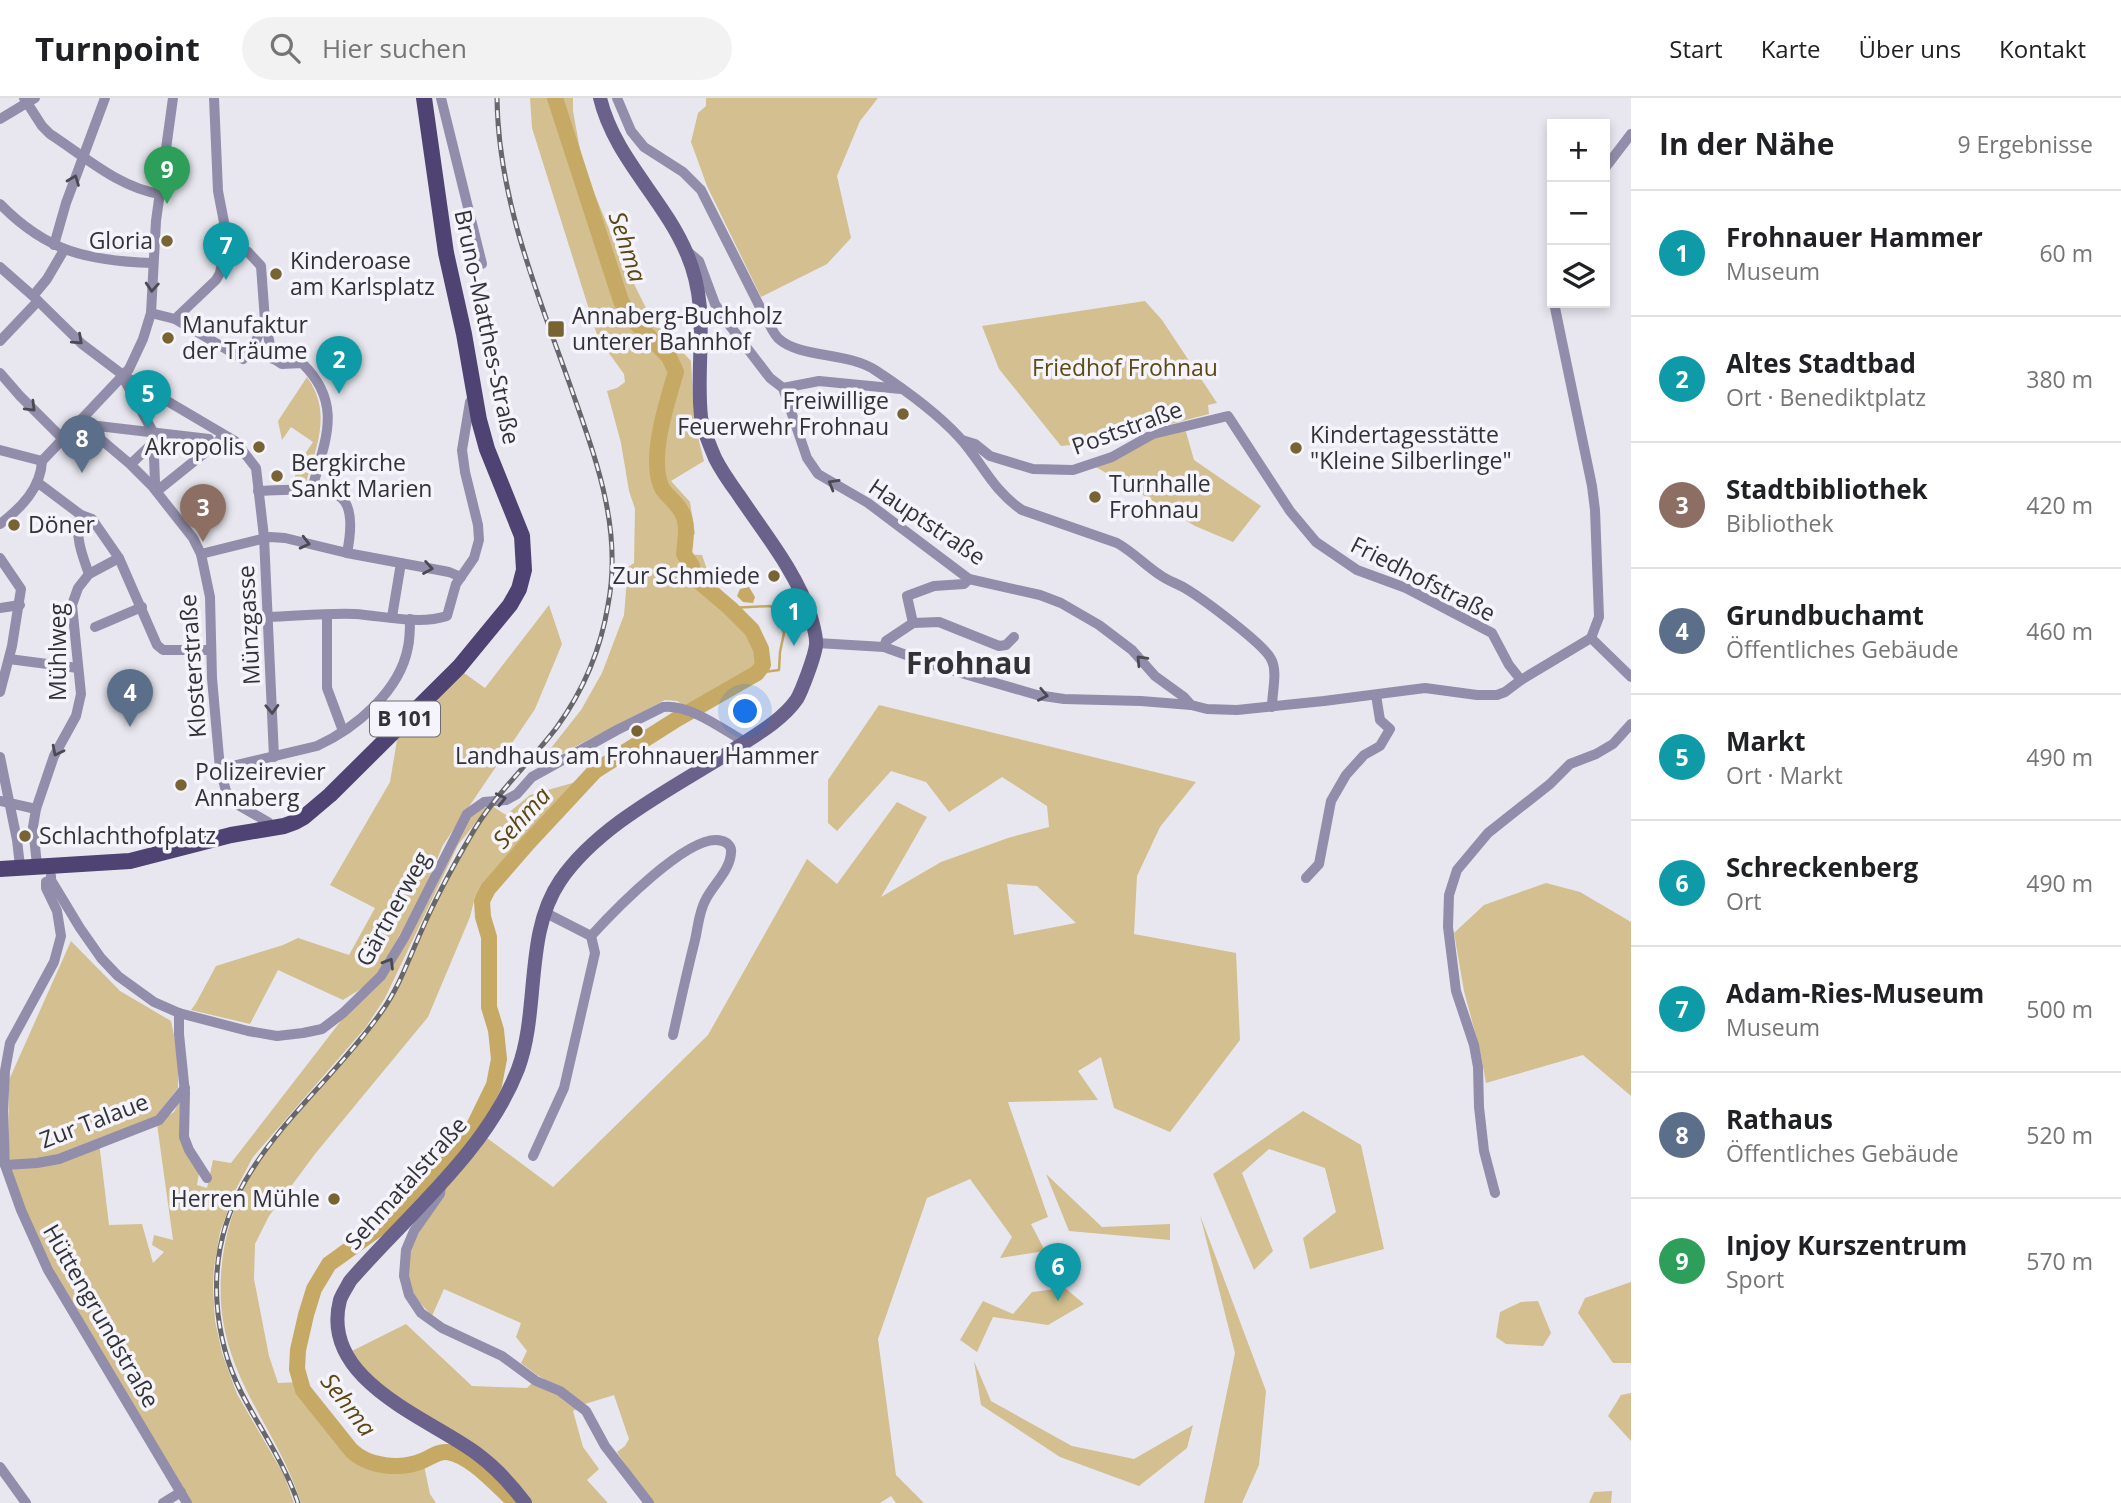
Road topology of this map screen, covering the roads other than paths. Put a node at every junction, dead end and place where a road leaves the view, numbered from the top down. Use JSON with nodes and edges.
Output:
{"nodes":[{"id":1,"x":104,"y":98,"type":"edge"},
{"id":2,"x":173,"y":98,"type":"edge"},
{"id":3,"x":214,"y":98,"type":"edge"},
{"id":4,"x":424,"y":98,"type":"edge"},
{"id":5,"x":440,"y":98,"type":"edge"},
{"id":6,"x":600,"y":98,"type":"edge"},
{"id":7,"x":617,"y":98,"type":"edge"},
{"id":8,"x":29,"y":100,"type":"edge"},
{"id":9,"x":0,"y":119,"type":"edge"},
{"id":10,"x":1631,"y":134,"type":"edge"},
{"id":11,"x":83,"y":156,"type":"junction"},
{"id":12,"x":1610,"y":161,"type":"edge"},
{"id":13,"x":160,"y":194,"type":"junction"},
{"id":14,"x":0,"y":204,"type":"edge"},
{"id":15,"x":227,"y":238,"type":"junction"},
{"id":16,"x":54,"y":245,"type":"junction"},
{"id":17,"x":64,"y":250,"type":"junction"},
{"id":18,"x":686,"y":250,"type":"junction"},
{"id":19,"x":153,"y":264,"type":"junction"},
{"id":20,"x":482,"y":264,"type":"dead end"},
{"id":21,"x":0,"y":267,"type":"edge"},
{"id":22,"x":36,"y":299,"type":"junction"},
{"id":23,"x":1555,"y":308,"type":"edge"},
{"id":24,"x":150,"y":313,"type":"junction"},
{"id":25,"x":175,"y":319,"type":"junction"},
{"id":26,"x":265,"y":321,"type":"junction"},
{"id":27,"x":0,"y":341,"type":"edge"},
{"id":28,"x":254,"y":346,"type":"junction"},
{"id":29,"x":273,"y":359,"type":"junction"},
{"id":30,"x":0,"y":373,"type":"edge"},
{"id":31,"x":124,"y":378,"type":"junction"},
{"id":32,"x":783,"y":388,"type":"junction"},
{"id":33,"x":901,"y":389,"type":"junction"},
{"id":34,"x":475,"y":397,"type":"junction"},
{"id":35,"x":1228,"y":416,"type":"joint"},
{"id":36,"x":79,"y":421,"type":"junction"},
{"id":37,"x":97,"y":426,"type":"dead end"},
{"id":38,"x":223,"y":435,"type":"junction"},
{"id":39,"x":202,"y":436,"type":"dead end"},
{"id":40,"x":153,"y":438,"type":"junction"},
{"id":41,"x":63,"y":439,"type":"junction"},
{"id":42,"x":961,"y":439,"type":"junction"},
{"id":43,"x":0,"y":450,"type":"edge"},
{"id":44,"x":42,"y":461,"type":"junction"},
{"id":45,"x":134,"y":461,"type":"dead end"},
{"id":46,"x":39,"y":478,"type":"junction"},
{"id":47,"x":156,"y":486,"type":"junction"},
{"id":48,"x":312,"y":489,"type":"junction"},
{"id":49,"x":258,"y":491,"type":"junction"},
{"id":50,"x":81,"y":515,"type":"junction"},
{"id":51,"x":0,"y":524,"type":"edge"},
{"id":52,"x":264,"y":537,"type":"junction"},
{"id":53,"x":347,"y":553,"type":"junction"},
{"id":54,"x":201,"y":554,"type":"junction"},
{"id":55,"x":0,"y":558,"type":"edge"},
{"id":56,"x":118,"y":558,"type":"junction"},
{"id":57,"x":401,"y":563,"type":"junction"},
{"id":58,"x":89,"y":574,"type":"junction"},
{"id":59,"x":968,"y":579,"type":"junction"},
{"id":60,"x":459,"y":580,"type":"junction"},
{"id":61,"x":20,"y":605,"type":"junction"},
{"id":62,"x":142,"y":607,"type":"junction"},
{"id":63,"x":0,"y":608,"type":"edge"},
{"id":64,"x":327,"y":615,"type":"junction"},
{"id":65,"x":268,"y":617,"type":"junction"},
{"id":66,"x":392,"y":617,"type":"junction"},
{"id":67,"x":410,"y":619,"type":"junction"},
{"id":68,"x":913,"y":623,"type":"junction"},
{"id":69,"x":95,"y":627,"type":"dead end"},
{"id":70,"x":1014,"y":637,"type":"dead end"},
{"id":71,"x":1591,"y":638,"type":"junction"},
{"id":72,"x":817,"y":643,"type":"junction"},
{"id":73,"x":884,"y":647,"type":"junction"},
{"id":74,"x":211,"y":650,"type":"junction"},
{"id":75,"x":9,"y":659,"type":"junction"},
{"id":76,"x":78,"y":668,"type":"junction"},
{"id":77,"x":1631,"y":677,"type":"edge"},
{"id":78,"x":1521,"y":680,"type":"junction"},
{"id":79,"x":0,"y":692,"type":"edge"},
{"id":80,"x":1376,"y":695,"type":"junction"},
{"id":81,"x":1191,"y":705,"type":"junction"},
{"id":82,"x":1272,"y":706,"type":"junction"},
{"id":83,"x":1631,"y":724,"type":"edge"},
{"id":84,"x":343,"y":731,"type":"junction"},
{"id":85,"x":745,"y":742,"type":"junction"},
{"id":86,"x":0,"y":757,"type":"edge"},
{"id":87,"x":274,"y":757,"type":"junction"},
{"id":88,"x":220,"y":769,"type":"junction"},
{"id":89,"x":4,"y":801,"type":"edge"},
{"id":90,"x":36,"y":809,"type":"junction"},
{"id":91,"x":274,"y":829,"type":"junction"},
{"id":92,"x":0,"y":869,"type":"edge"},
{"id":93,"x":40,"y":869,"type":"junction"},
{"id":94,"x":1306,"y":878,"type":"dead end"},
{"id":95,"x":544,"y":912,"type":"junction"},
{"id":96,"x":591,"y":936,"type":"junction"},
{"id":97,"x":179,"y":1013,"type":"junction"},
{"id":98,"x":673,"y":1035,"type":"dead end"},
{"id":99,"x":185,"y":1088,"type":"junction"},
{"id":100,"x":533,"y":1156,"type":"dead end"},
{"id":101,"x":5,"y":1165,"type":"junction"},
{"id":102,"x":206,"y":1178,"type":"dead end"},
{"id":103,"x":441,"y":1183,"type":"junction"},
{"id":104,"x":1494,"y":1193,"type":"dead end"},
{"id":105,"x":0,"y":1467,"type":"edge"},
{"id":106,"x":181,"y":1492,"type":"junction"},
{"id":107,"x":26,"y":1503,"type":"edge"},
{"id":108,"x":163,"y":1503,"type":"edge"},
{"id":109,"x":187,"y":1503,"type":"edge"},
{"id":110,"x":525,"y":1503,"type":"edge"},
{"id":111,"x":649,"y":1503,"type":"edge"}],
"edges":[{"from":1,"to":11,"type":"street"},
{"from":2,"to":13,"type":"street"},
{"from":3,"to":15,"type":"street"},
{"from":4,"to":34,"type":"main road","name":"Bruno-Matthes-Straße","number":"B 101"},
{"from":5,"to":20,"type":"street"},
{"from":6,"to":18,"type":"main road"},
{"from":7,"to":33,"type":"street"},
{"from":8,"to":9,"type":"street"},
{"from":8,"to":11,"type":"street"},
{"from":10,"to":12,"type":"street"},
{"from":11,"to":13,"type":"street"},
{"from":16,"to":11,"type":"street","one_way":true},
{"from":13,"to":19,"type":"street"},
{"from":14,"to":16,"type":"street"},
{"from":15,"to":25,"type":"street"},
{"from":15,"to":26,"type":"street"},
{"from":16,"to":17,"type":"street"},
{"from":17,"to":19,"type":"street"},
{"from":17,"to":22,"type":"street"},
{"from":18,"to":32,"type":"street","name":"Hauptstraße"},
{"from":18,"to":72,"type":"main road"},
{"from":19,"to":24,"type":"street","one_way":true},
{"from":21,"to":22,"type":"street","name":"Münzgasse"},
{"from":22,"to":27,"type":"street"},
{"from":22,"to":31,"type":"street","name":"Münzgasse","one_way":true},
{"from":23,"to":71,"type":"street"},
{"from":24,"to":25,"type":"street"},
{"from":24,"to":31,"type":"street"},
{"from":25,"to":28,"type":"street"},
{"from":26,"to":28,"type":"street"},
{"from":26,"to":29,"type":"street"},
{"from":28,"to":29,"type":"street"},
{"from":29,"to":48,"type":"street"},
{"from":30,"to":41,"type":"street","one_way":true},
{"from":31,"to":36,"type":"street"},
{"from":31,"to":38,"type":"street","name":"Münzgasse"},
{"from":31,"to":40,"type":"street"},
{"from":32,"to":33,"type":"street"},
{"from":59,"to":32,"type":"street","name":"Hauptstraße","one_way":true},
{"from":33,"to":42,"type":"street"},
{"from":34,"to":60,"type":"street"},
{"from":34,"to":91,"type":"main road","name":"Bruno-Matthes-Straße","number":"B 101"},
{"from":35,"to":42,"type":"street","name":"Poststraße"},
{"from":35,"to":78,"type":"street","name":"Friedhofstraße"},
{"from":36,"to":41,"type":"street"},
{"from":36,"to":47,"type":"street","name":"Klosterstraße"},
{"from":37,"to":40,"type":"street"},
{"from":38,"to":47,"type":"street"},
{"from":38,"to":49,"type":"street","name":"Münzgasse"},
{"from":39,"to":40,"type":"street"},
{"from":40,"to":45,"type":"street"},
{"from":40,"to":47,"type":"street"},
{"from":41,"to":44,"type":"street"},
{"from":42,"to":82,"type":"street"},
{"from":43,"to":44,"type":"street"},
{"from":44,"to":46,"type":"street"},
{"from":46,"to":50,"type":"street"},
{"from":46,"to":51,"type":"street"},
{"from":47,"to":54,"type":"street","name":"Klosterstraße"},
{"from":48,"to":49,"type":"street"},
{"from":48,"to":53,"type":"street"},
{"from":49,"to":52,"type":"street","name":"Münzgasse"},
{"from":50,"to":56,"type":"street"},
{"from":50,"to":58,"type":"street","name":"Mühlweg"},
{"from":52,"to":53,"type":"street","one_way":true},
{"from":52,"to":54,"type":"street"},
{"from":52,"to":65,"type":"street","name":"Münzgasse"},
{"from":53,"to":57,"type":"street"},
{"from":54,"to":74,"type":"street","name":"Klosterstraße"},
{"from":55,"to":61,"type":"street"},
{"from":56,"to":58,"type":"street","name":"Mühlweg"},
{"from":56,"to":62,"type":"street"},
{"from":57,"to":60,"type":"street","one_way":true},
{"from":57,"to":66,"type":"street"},
{"from":58,"to":76,"type":"street","name":"Mühlweg"},
{"from":59,"to":68,"type":"street"},
{"from":81,"to":59,"type":"street","name":"Hauptstraße","one_way":true},
{"from":60,"to":67,"type":"street"},
{"from":61,"to":63,"type":"street"},
{"from":61,"to":75,"type":"street"},
{"from":62,"to":69,"type":"street"},
{"from":62,"to":74,"type":"street"},
{"from":64,"to":65,"type":"street"},
{"from":64,"to":66,"type":"street"},
{"from":64,"to":84,"type":"street"},
{"from":65,"to":87,"type":"street","name":"Münzgasse","one_way":true},
{"from":66,"to":67,"type":"street"},
{"from":67,"to":84,"type":"street"},
{"from":68,"to":70,"type":"street"},
{"from":68,"to":73,"type":"street"},
{"from":71,"to":77,"type":"street"},
{"from":71,"to":78,"type":"street"},
{"from":72,"to":73,"type":"street"},
{"from":72,"to":85,"type":"main road","name":"Sehmatalstraße"},
{"from":73,"to":81,"type":"street","one_way":true},
{"from":74,"to":88,"type":"street","name":"Klosterstraße"},
{"from":75,"to":76,"type":"street"},
{"from":75,"to":79,"type":"street"},
{"from":76,"to":90,"type":"street","name":"Mühlweg","one_way":true},
{"from":78,"to":80,"type":"street"},
{"from":80,"to":82,"type":"street"},
{"from":80,"to":94,"type":"street"},
{"from":81,"to":82,"type":"street"},
{"from":83,"to":104,"type":"street"},
{"from":84,"to":87,"type":"street"},
{"from":85,"to":95,"type":"main road","name":"Sehmatalstraße"},
{"from":97,"to":85,"type":"street","name":"Gärtnerweg","one_way":true},
{"from":86,"to":89,"type":"street"},
{"from":87,"to":88,"type":"street"},
{"from":88,"to":91,"type":"street","name":"Klosterstraße"},
{"from":89,"to":90,"type":"street"},
{"from":89,"to":93,"type":"street"},
{"from":90,"to":93,"type":"street"},
{"from":91,"to":93,"type":"main road","number":"B 101"},
{"from":92,"to":93,"type":"main road","number":"B 101"},
{"from":93,"to":97,"type":"street","name":"Gärtnerweg"},
{"from":93,"to":101,"type":"street","name":"Hüttengrundstraße"},
{"from":95,"to":96,"type":"street"},
{"from":95,"to":103,"type":"main road","name":"Sehmatalstraße"},
{"from":96,"to":98,"type":"street"},
{"from":96,"to":100,"type":"street"},
{"from":97,"to":99,"type":"street"},
{"from":99,"to":101,"type":"street","name":"Zur Talaue"},
{"from":99,"to":102,"type":"street"},
{"from":101,"to":106,"type":"street","name":"Hüttengrundstraße"},
{"from":103,"to":110,"type":"main road","name":"Sehmatalstraße"},
{"from":103,"to":111,"type":"street"},
{"from":105,"to":107,"type":"street"},
{"from":106,"to":108,"type":"street"},
{"from":106,"to":109,"type":"street","name":"Hüttengrundstraße"}]}
